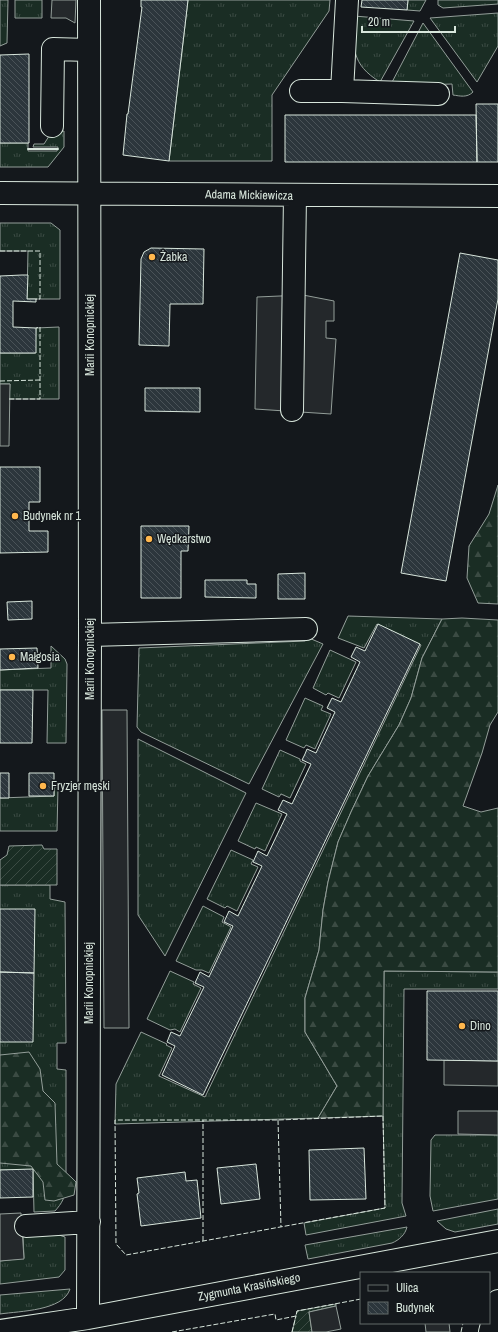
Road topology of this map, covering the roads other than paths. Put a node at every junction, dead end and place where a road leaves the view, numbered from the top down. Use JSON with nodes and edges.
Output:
{"nodes":[{"id":1,"x":89,"y":0,"type":"edge"},
{"id":2,"x":347,"y":0,"type":"edge"},
{"id":3,"x":89,"y":50,"type":"junction"},
{"id":4,"x":301,"y":91,"type":"dead end"},
{"id":5,"x":342,"y":91,"type":"junction"},
{"id":6,"x":438,"y":94,"type":"dead end"},
{"id":7,"x":52,"y":126,"type":"dead end"},
{"id":8,"x":0,"y":193,"type":"edge"},
{"id":9,"x":89,"y":194,"type":"junction"},
{"id":10,"x":295,"y":196,"type":"junction"},
{"id":11,"x":498,"y":196,"type":"edge"},
{"id":12,"x":292,"y":410,"type":"dead end"},
{"id":13,"x":306,"y":629,"type":"dead end"},
{"id":14,"x":90,"y":635,"type":"junction"},
{"id":15,"x":89,"y":1222,"type":"junction"},
{"id":16,"x":26,"y":1226,"type":"dead end"},
{"id":17,"x":498,"y":1241,"type":"edge"},
{"id":18,"x":498,"y":1301,"type":"edge"},
{"id":19,"x":88,"y":1318,"type":"junction"},
{"id":20,"x":0,"y":1331,"type":"edge"},
{"id":21,"x":490,"y":1332,"type":"edge"}],
"edges":[{"from":1,"to":3,"type":"street","name":"Marii Konopnickiej"},
{"from":2,"to":5,"type":"street"},
{"from":3,"to":7,"type":"street"},
{"from":3,"to":9,"type":"street","name":"Marii Konopnickiej"},
{"from":4,"to":5,"type":"street"},
{"from":5,"to":6,"type":"street"},
{"from":8,"to":9,"type":"street","name":"Adama Mickiewicza"},
{"from":9,"to":10,"type":"street","name":"Adama Mickiewicza"},
{"from":9,"to":14,"type":"street","name":"Marii Konopnickiej"},
{"from":10,"to":11,"type":"street","name":"Adama Mickiewicza"},
{"from":10,"to":12,"type":"street"},
{"from":13,"to":14,"type":"street"},
{"from":14,"to":15,"type":"street","name":"Marii Konopnickiej"},
{"from":15,"to":16,"type":"street"},
{"from":15,"to":19,"type":"street","name":"Marii Konopnickiej"},
{"from":17,"to":19,"type":"street","name":"Zygmunta Krasińskiego"},
{"from":18,"to":21,"type":"street"},
{"from":19,"to":20,"type":"street","name":"Zygmunta Krasińskiego"}]}
